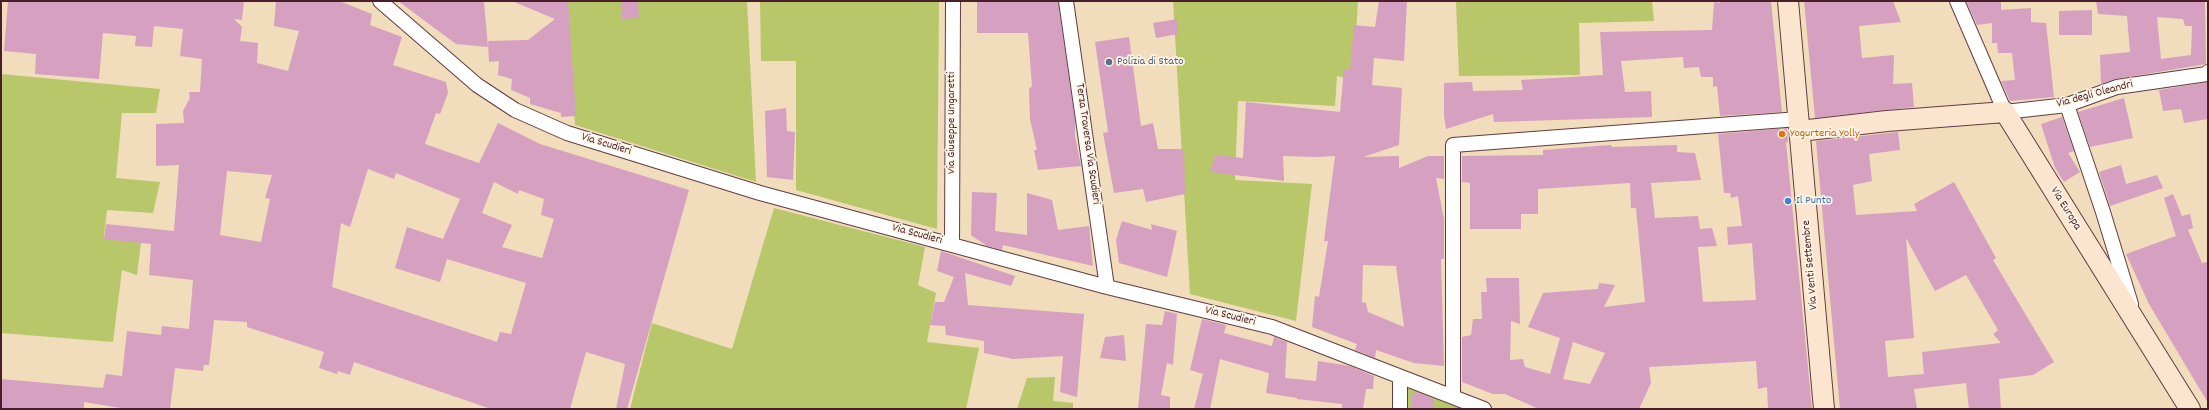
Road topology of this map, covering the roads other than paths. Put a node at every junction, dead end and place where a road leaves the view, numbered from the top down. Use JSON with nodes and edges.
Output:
{"nodes":[{"id":1,"x":380,"y":1,"type":"edge"},
{"id":2,"x":953,"y":1,"type":"edge"},
{"id":3,"x":1066,"y":1,"type":"edge"},
{"id":4,"x":1788,"y":1,"type":"edge"},
{"id":5,"x":1957,"y":1,"type":"edge"},
{"id":6,"x":2208,"y":72,"type":"edge"},
{"id":7,"x":2067,"y":105,"type":"junction"},
{"id":8,"x":2005,"y":112,"type":"junction"},
{"id":9,"x":1799,"y":125,"type":"junction"},
{"id":10,"x":952,"y":244,"type":"junction"},
{"id":11,"x":1107,"y":287,"type":"junction"},
{"id":12,"x":2136,"y":324,"type":"junction"},
{"id":13,"x":1400,"y":377,"type":"junction"},
{"id":14,"x":1453,"y":397,"type":"junction"},
{"id":15,"x":1400,"y":409,"type":"edge"},
{"id":16,"x":1484,"y":409,"type":"edge"},
{"id":17,"x":1824,"y":409,"type":"edge"},
{"id":18,"x":2190,"y":409,"type":"edge"}],
"edges":[{"from":1,"to":10,"type":"street","name":"Via Scudieri"},
{"from":2,"to":10,"type":"street","name":"Via Giuseppe Ungaretti"},
{"from":3,"to":11,"type":"street","name":"Terza Traversa Via Scudieri"},
{"from":4,"to":9,"type":"main road","name":"Via Venti Settembre"},
{"from":5,"to":8,"type":"street","name":"Via Europa"},
{"from":6,"to":7,"type":"street","name":"Via degli Oleandri"},
{"from":7,"to":8,"type":"street","name":"Via degli Oleandri"},
{"from":7,"to":12,"type":"street"},
{"from":8,"to":9,"type":"main road"},
{"from":8,"to":12,"type":"main road","name":"Via Europa"},
{"from":9,"to":14,"type":"street"},
{"from":9,"to":17,"type":"main road","name":"Via Venti Settembre"},
{"from":10,"to":11,"type":"street","name":"Via Scudieri"},
{"from":11,"to":13,"type":"street","name":"Via Scudieri"},
{"from":12,"to":18,"type":"main road","name":"Via Europa"},
{"from":13,"to":14,"type":"street","name":"Via Scudieri"},
{"from":13,"to":15,"type":"street"},
{"from":14,"to":16,"type":"street","name":"Via Scudieri"}]}
